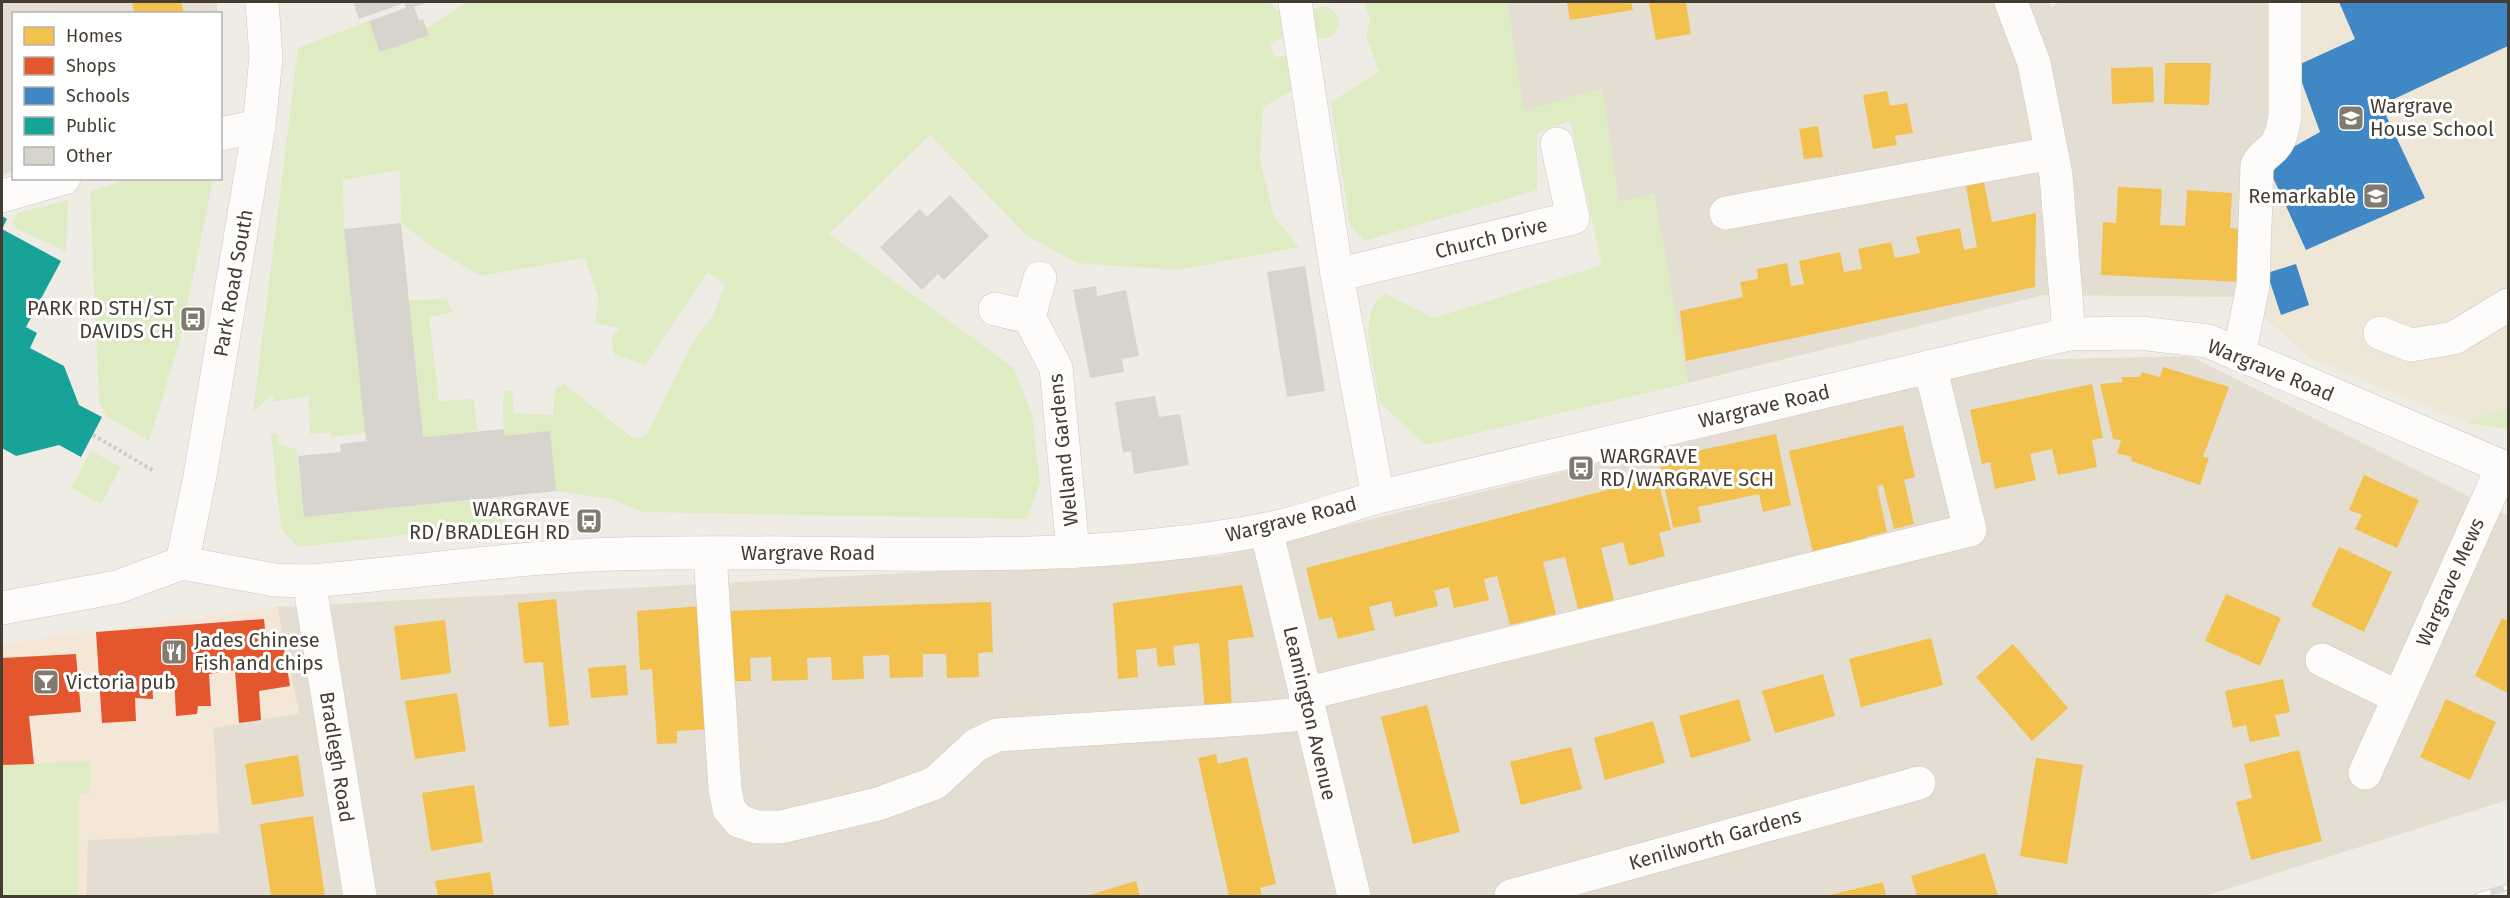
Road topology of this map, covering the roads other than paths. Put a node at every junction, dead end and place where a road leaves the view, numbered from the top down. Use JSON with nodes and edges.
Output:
{"nodes":[{"id":1,"x":262,"y":2,"type":"edge"},
{"id":2,"x":1295,"y":2,"type":"edge"},
{"id":3,"x":2285,"y":2,"type":"edge"},
{"id":4,"x":2017,"y":5,"type":"edge"},
{"id":5,"x":259,"y":126,"type":"junction"},
{"id":6,"x":222,"y":134,"type":"edge"},
{"id":7,"x":1557,"y":144,"type":"dead end"},
{"id":8,"x":2052,"y":153,"type":"junction"},
{"id":9,"x":57,"y":180,"type":"edge"},
{"id":10,"x":2,"y":196,"type":"edge"},
{"id":11,"x":1726,"y":213,"type":"dead end"},
{"id":12,"x":1337,"y":275,"type":"junction"},
{"id":13,"x":1040,"y":278,"type":"dead end"},
{"id":14,"x":2508,"y":305,"type":"edge"},
{"id":15,"x":995,"y":309,"type":"dead end"},
{"id":16,"x":1029,"y":317,"type":"junction"},
{"id":17,"x":2380,"y":333,"type":"dead end"},
{"id":18,"x":2069,"y":334,"type":"junction"},
{"id":19,"x":2239,"y":355,"type":"junction"},
{"id":20,"x":1930,"y":366,"type":"junction"},
{"id":21,"x":2505,"y":468,"type":"edge"},
{"id":22,"x":1378,"y":497,"type":"junction"},
{"id":23,"x":1266,"y":529,"type":"junction"},
{"id":24,"x":1073,"y":552,"type":"junction"},
{"id":25,"x":710,"y":553,"type":"junction"},
{"id":26,"x":182,"y":563,"type":"junction"},
{"id":27,"x":309,"y":581,"type":"junction"},
{"id":28,"x":2,"y":608,"type":"edge"},
{"id":29,"x":2322,"y":660,"type":"dead end"},
{"id":30,"x":2398,"y":697,"type":"junction"},
{"id":31,"x":1307,"y":703,"type":"junction"},
{"id":32,"x":2365,"y":773,"type":"dead end"},
{"id":33,"x":1919,"y":783,"type":"dead end"},
{"id":34,"x":360,"y":897,"type":"edge"},
{"id":35,"x":1354,"y":897,"type":"edge"},
{"id":36,"x":1511,"y":897,"type":"edge"}],
"edges":[{"from":1,"to":5,"type":"street","name":"Park Road South"},
{"from":2,"to":12,"type":"street"},
{"from":3,"to":19,"type":"street"},
{"from":4,"to":8,"type":"street"},
{"from":5,"to":6,"type":"street"},
{"from":5,"to":26,"type":"street","name":"Park Road South"},
{"from":7,"to":12,"type":"street","name":"Church Drive"},
{"from":8,"to":11,"type":"street"},
{"from":8,"to":18,"type":"street"},
{"from":9,"to":10,"type":"street"},
{"from":12,"to":22,"type":"street"},
{"from":13,"to":16,"type":"street"},
{"from":14,"to":17,"type":"street"},
{"from":15,"to":16,"type":"street"},
{"from":16,"to":24,"type":"street","name":"Welland Gardens"},
{"from":18,"to":19,"type":"street","name":"Wargrave Road"},
{"from":18,"to":20,"type":"street","name":"Wargrave Road"},
{"from":19,"to":21,"type":"street","name":"Wargrave Road"},
{"from":20,"to":22,"type":"street","name":"Wargrave Road"},
{"from":20,"to":31,"type":"street"},
{"from":21,"to":30,"type":"street","name":"Wargrave Mews"},
{"from":22,"to":23,"type":"street","name":"Wargrave Road"},
{"from":23,"to":24,"type":"street","name":"Wargrave Road"},
{"from":23,"to":31,"type":"street","name":"Leamington Avenue"},
{"from":24,"to":25,"type":"street","name":"Wargrave Road"},
{"from":25,"to":27,"type":"street","name":"Wargrave Road"},
{"from":25,"to":31,"type":"street"},
{"from":26,"to":27,"type":"street","name":"Wargrave Road"},
{"from":26,"to":28,"type":"street"},
{"from":27,"to":34,"type":"street","name":"Bradlegh Road"},
{"from":29,"to":30,"type":"street"},
{"from":30,"to":32,"type":"street","name":"Wargrave Mews"},
{"from":31,"to":35,"type":"street","name":"Leamington Avenue"},
{"from":33,"to":36,"type":"street","name":"Kenilworth Gardens"}]}
